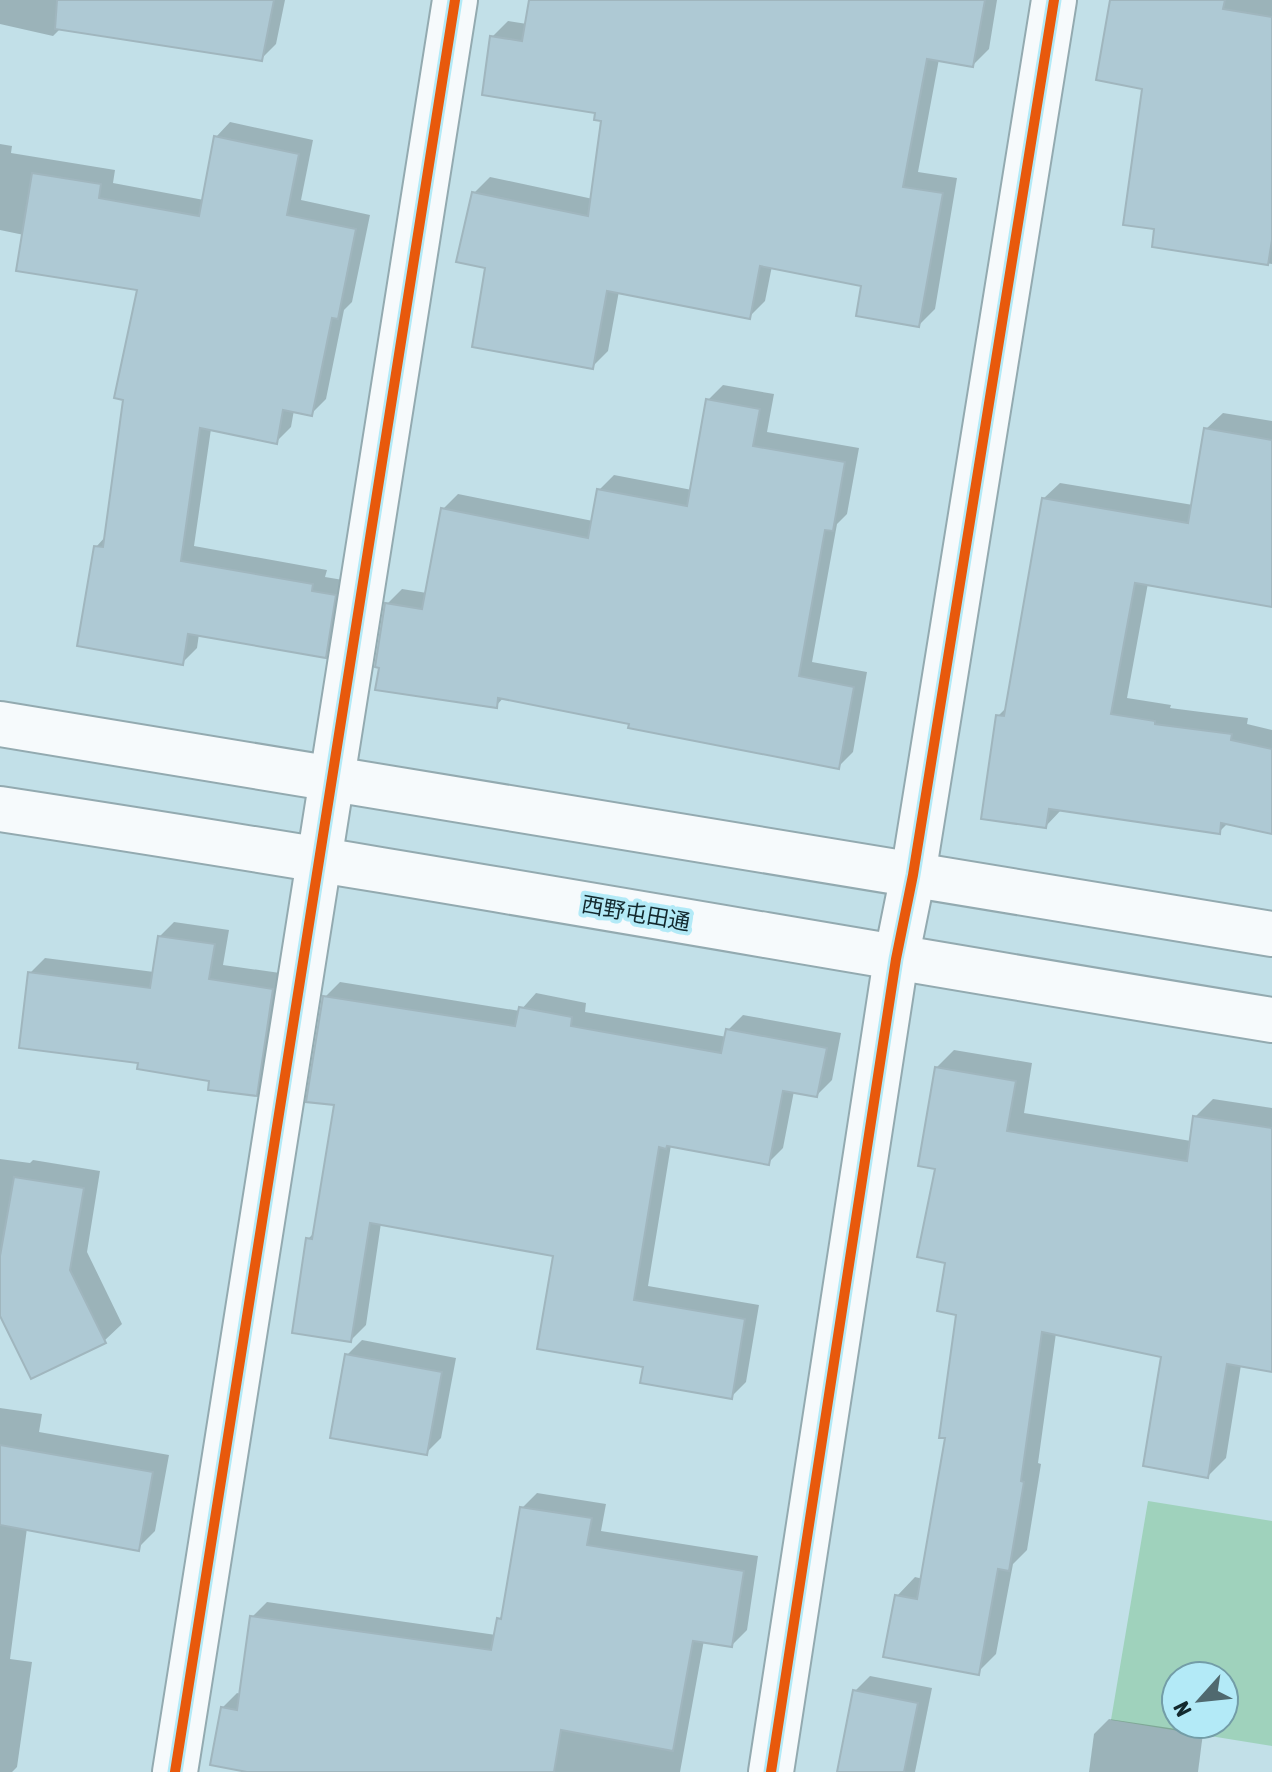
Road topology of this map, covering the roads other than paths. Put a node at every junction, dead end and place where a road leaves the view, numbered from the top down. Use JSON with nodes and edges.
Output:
{"nodes":[{"id":1,"x":455,"y":0,"type":"edge"},
{"id":2,"x":1054,"y":0,"type":"edge"},
{"id":3,"x":0,"y":724,"type":"edge"},
{"id":4,"x":332,"y":778,"type":"junction"},
{"id":5,"x":0,"y":809,"type":"edge"},
{"id":6,"x":320,"y":858,"type":"junction"},
{"id":7,"x":913,"y":875,"type":"junction"},
{"id":8,"x":1272,"y":934,"type":"edge"},
{"id":9,"x":896,"y":959,"type":"junction"},
{"id":10,"x":1272,"y":1020,"type":"edge"},
{"id":11,"x":175,"y":1772,"type":"edge"},
{"id":12,"x":771,"y":1772,"type":"edge"}],
"edges":[{"from":1,"to":4,"type":"street"},
{"from":2,"to":7,"type":"street"},
{"from":3,"to":4,"type":"street"},
{"from":4,"to":6,"type":"street"},
{"from":4,"to":7,"type":"street"},
{"from":5,"to":6,"type":"street","name":"西野屯田通"},
{"from":6,"to":9,"type":"street","name":"西野屯田通"},
{"from":6,"to":11,"type":"street"},
{"from":7,"to":8,"type":"street"},
{"from":7,"to":9,"type":"street"},
{"from":9,"to":10,"type":"street","name":"西野屯田通"},
{"from":9,"to":12,"type":"street"}]}
